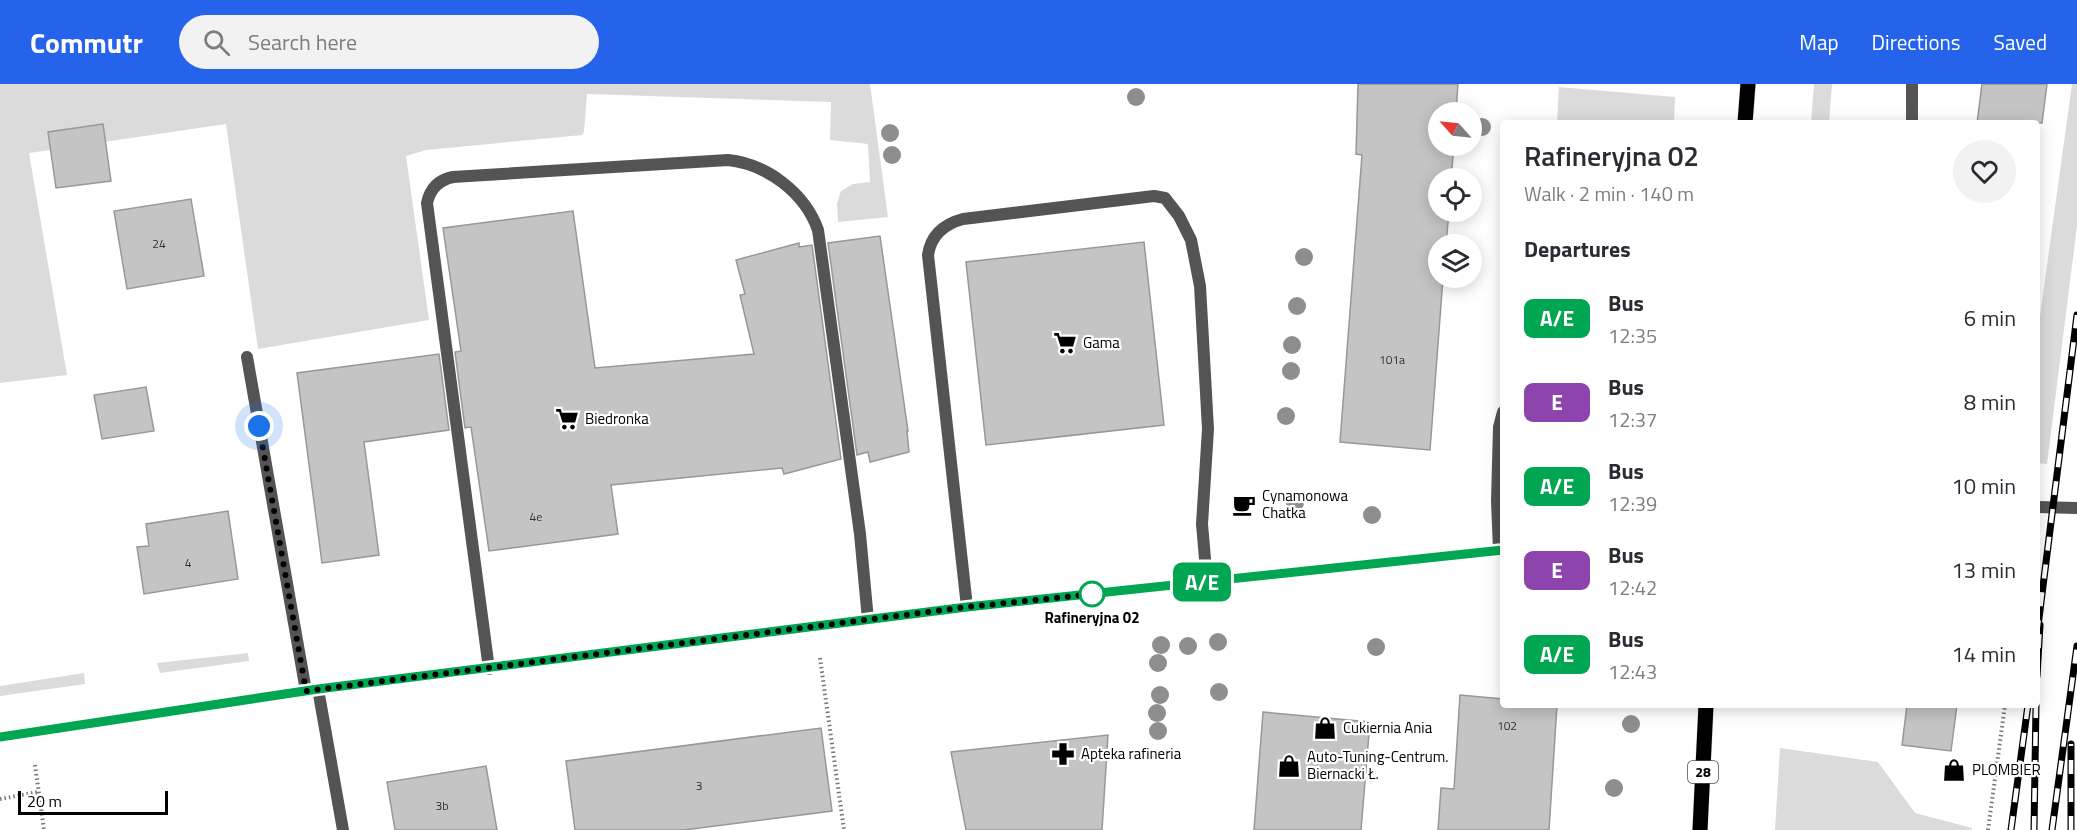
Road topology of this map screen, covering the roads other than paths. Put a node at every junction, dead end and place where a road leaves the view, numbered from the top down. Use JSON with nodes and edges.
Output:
{"nodes":[{"id":1,"x":1748,"y":84,"type":"edge"},
{"id":2,"x":1912,"y":84,"type":"edge"},
{"id":3,"x":1745,"y":120,"type":"edge"},
{"id":4,"x":1912,"y":120,"type":"edge"},
{"id":5,"x":247,"y":357,"type":"dead end"},
{"id":6,"x":1500,"y":423,"type":"edge"},
{"id":7,"x":2040,"y":507,"type":"edge"},
{"id":8,"x":2077,"y":508,"type":"edge"},
{"id":9,"x":1500,"y":538,"type":"edge"},
{"id":10,"x":1500,"y":550,"type":"edge"},
{"id":11,"x":1207,"y":582,"type":"junction"},
{"id":12,"x":967,"y":607,"type":"junction"},
{"id":13,"x":868,"y":620,"type":"junction"},
{"id":14,"x":489,"y":669,"type":"junction"},
{"id":15,"x":312,"y":690,"type":"junction"},
{"id":16,"x":1706,"y":708,"type":"edge"},
{"id":17,"x":0,"y":737,"type":"edge"},
{"id":18,"x":343,"y":830,"type":"edge"},
{"id":19,"x":1700,"y":830,"type":"edge"}],
"edges":[{"from":1,"to":3,"type":"main road"},
{"from":2,"to":4,"type":"street"},
{"from":5,"to":15,"type":"street"},
{"from":6,"to":9,"type":"street"},
{"from":7,"to":8,"type":"street"},
{"from":10,"to":11,"type":"street"},
{"from":11,"to":12,"type":"street"},
{"from":11,"to":12,"type":"street"},
{"from":12,"to":13,"type":"street"},
{"from":13,"to":14,"type":"street"},
{"from":13,"to":14,"type":"street"},
{"from":14,"to":15,"type":"street"},
{"from":15,"to":17,"type":"street"},
{"from":15,"to":18,"type":"street"},
{"from":16,"to":19,"type":"main road","number":"28"}]}
